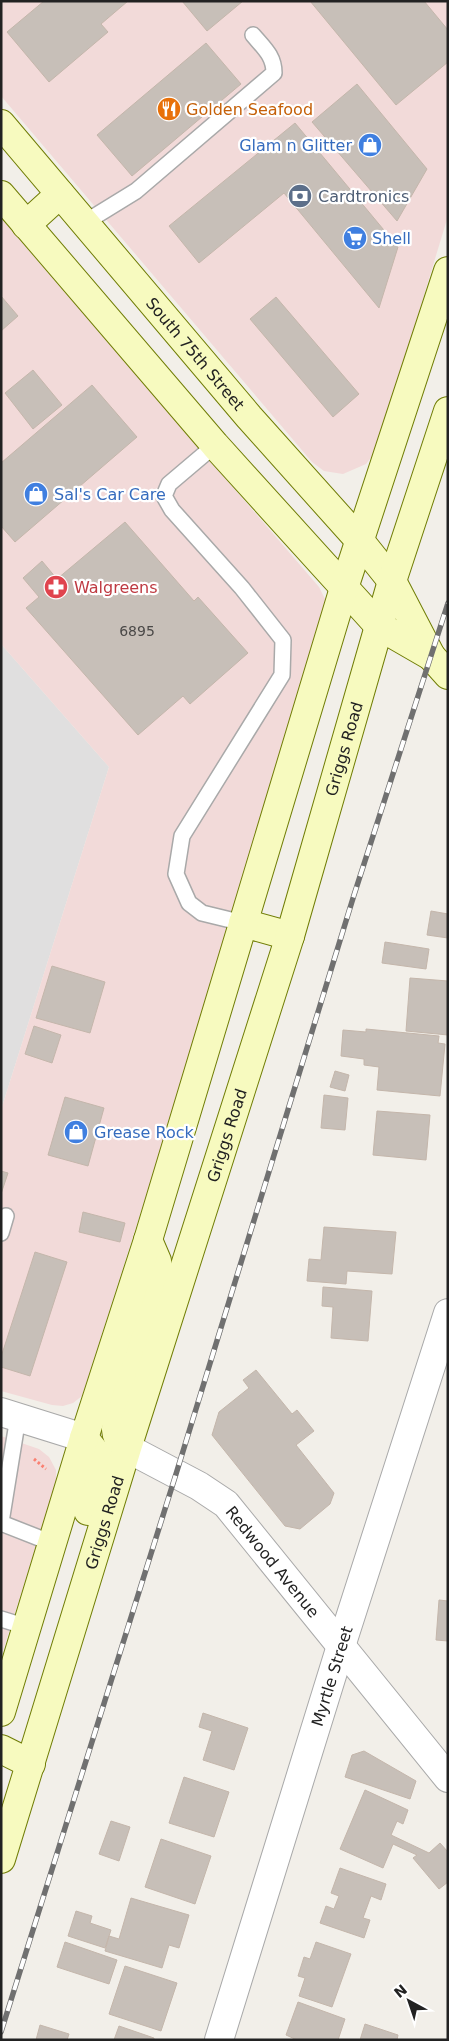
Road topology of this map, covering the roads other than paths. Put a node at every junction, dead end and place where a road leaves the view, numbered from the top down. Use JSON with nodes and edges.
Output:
{"nodes":[{"id":1,"x":252,"y":35,"type":"dead end"},
{"id":2,"x":1,"y":124,"type":"edge"},
{"id":3,"x":60,"y":194,"type":"junction"},
{"id":4,"x":1,"y":195,"type":"edge"},
{"id":5,"x":84,"y":223,"type":"junction"},
{"id":6,"x":26,"y":225,"type":"junction"},
{"id":7,"x":448,"y":271,"type":"edge"},
{"id":8,"x":448,"y":412,"type":"edge"},
{"id":9,"x":215,"y":445,"type":"junction"},
{"id":10,"x":360,"y":540,"type":"junction"},
{"id":11,"x":392,"y":581,"type":"junction"},
{"id":12,"x":344,"y":588,"type":"junction"},
{"id":13,"x":379,"y":626,"type":"junction"},
{"id":14,"x":440,"y":666,"type":"edge"},
{"id":15,"x":243,"y":924,"type":"junction"},
{"id":16,"x":290,"y":936,"type":"junction"},
{"id":17,"x":6,"y":1216,"type":"dead end"},
{"id":18,"x":1,"y":1233,"type":"edge"},
{"id":19,"x":148,"y":1240,"type":"junction"},
{"id":20,"x":448,"y":1313,"type":"edge"},
{"id":21,"x":10,"y":1415,"type":"edge"},
{"id":22,"x":84,"y":1438,"type":"junction"},
{"id":23,"x":127,"y":1448,"type":"junction"},
{"id":24,"x":1,"y":1523,"type":"edge"},
{"id":25,"x":52,"y":1542,"type":"junction"},
{"id":26,"x":76,"y":1616,"type":"junction"},
{"id":27,"x":1,"y":1619,"type":"edge"},
{"id":28,"x":27,"y":1627,"type":"junction"},
{"id":29,"x":341,"y":1646,"type":"junction"},
{"id":30,"x":1,"y":1712,"type":"edge"},
{"id":31,"x":1,"y":1749,"type":"edge"},
{"id":32,"x":31,"y":1764,"type":"junction"},
{"id":33,"x":448,"y":1778,"type":"edge"},
{"id":34,"x":1,"y":1859,"type":"edge"},
{"id":35,"x":219,"y":2040,"type":"edge"}],
"edges":[{"from":1,"to":5,"type":"lane"},
{"from":2,"to":3,"type":"main road","name":"South 75th Street"},
{"from":3,"to":5,"type":"main road","name":"South 75th Street"},
{"from":3,"to":6,"type":"main road"},
{"from":4,"to":6,"type":"main road"},
{"from":5,"to":10,"type":"main road","name":"South 75th Street"},
{"from":6,"to":9,"type":"main road"},
{"from":7,"to":10,"type":"main road"},
{"from":8,"to":11,"type":"main road","name":"Griggs Road"},
{"from":9,"to":12,"type":"main road"},
{"from":9,"to":15,"type":"lane"},
{"from":10,"to":11,"type":"main road","name":"South 75th Street"},
{"from":10,"to":12,"type":"main road"},
{"from":11,"to":13,"type":"main road","name":"Griggs Road"},
{"from":11,"to":14,"type":"main road","name":"South 75th Street"},
{"from":12,"to":13,"type":"main road"},
{"from":12,"to":15,"type":"main road"},
{"from":13,"to":14,"type":"main road"},
{"from":13,"to":16,"type":"main road","name":"Griggs Road"},
{"from":15,"to":16,"type":"main road"},
{"from":15,"to":19,"type":"main road"},
{"from":16,"to":23,"type":"main road","name":"Griggs Road"},
{"from":17,"to":18,"type":"lane"},
{"from":19,"to":22,"type":"main road"},
{"from":19,"to":23,"type":"main road"},
{"from":20,"to":29,"type":"street","name":"Myrtle Street"},
{"from":21,"to":22,"type":"street"},
{"from":21,"to":24,"type":"lane"},
{"from":22,"to":25,"type":"main road"},
{"from":22,"to":26,"type":"main road"},
{"from":23,"to":26,"type":"main road","name":"Griggs Road"},
{"from":23,"to":29,"type":"street","name":"Redwood Avenue"},
{"from":24,"to":25,"type":"lane"},
{"from":25,"to":28,"type":"main road"},
{"from":26,"to":32,"type":"main road","name":"Griggs Road"},
{"from":27,"to":28,"type":"lane"},
{"from":28,"to":30,"type":"main road"},
{"from":29,"to":33,"type":"street","name":"Redwood Avenue"},
{"from":29,"to":35,"type":"street","name":"Myrtle Street"},
{"from":31,"to":32,"type":"main road"},
{"from":32,"to":34,"type":"main road","name":"Griggs Road"}]}
